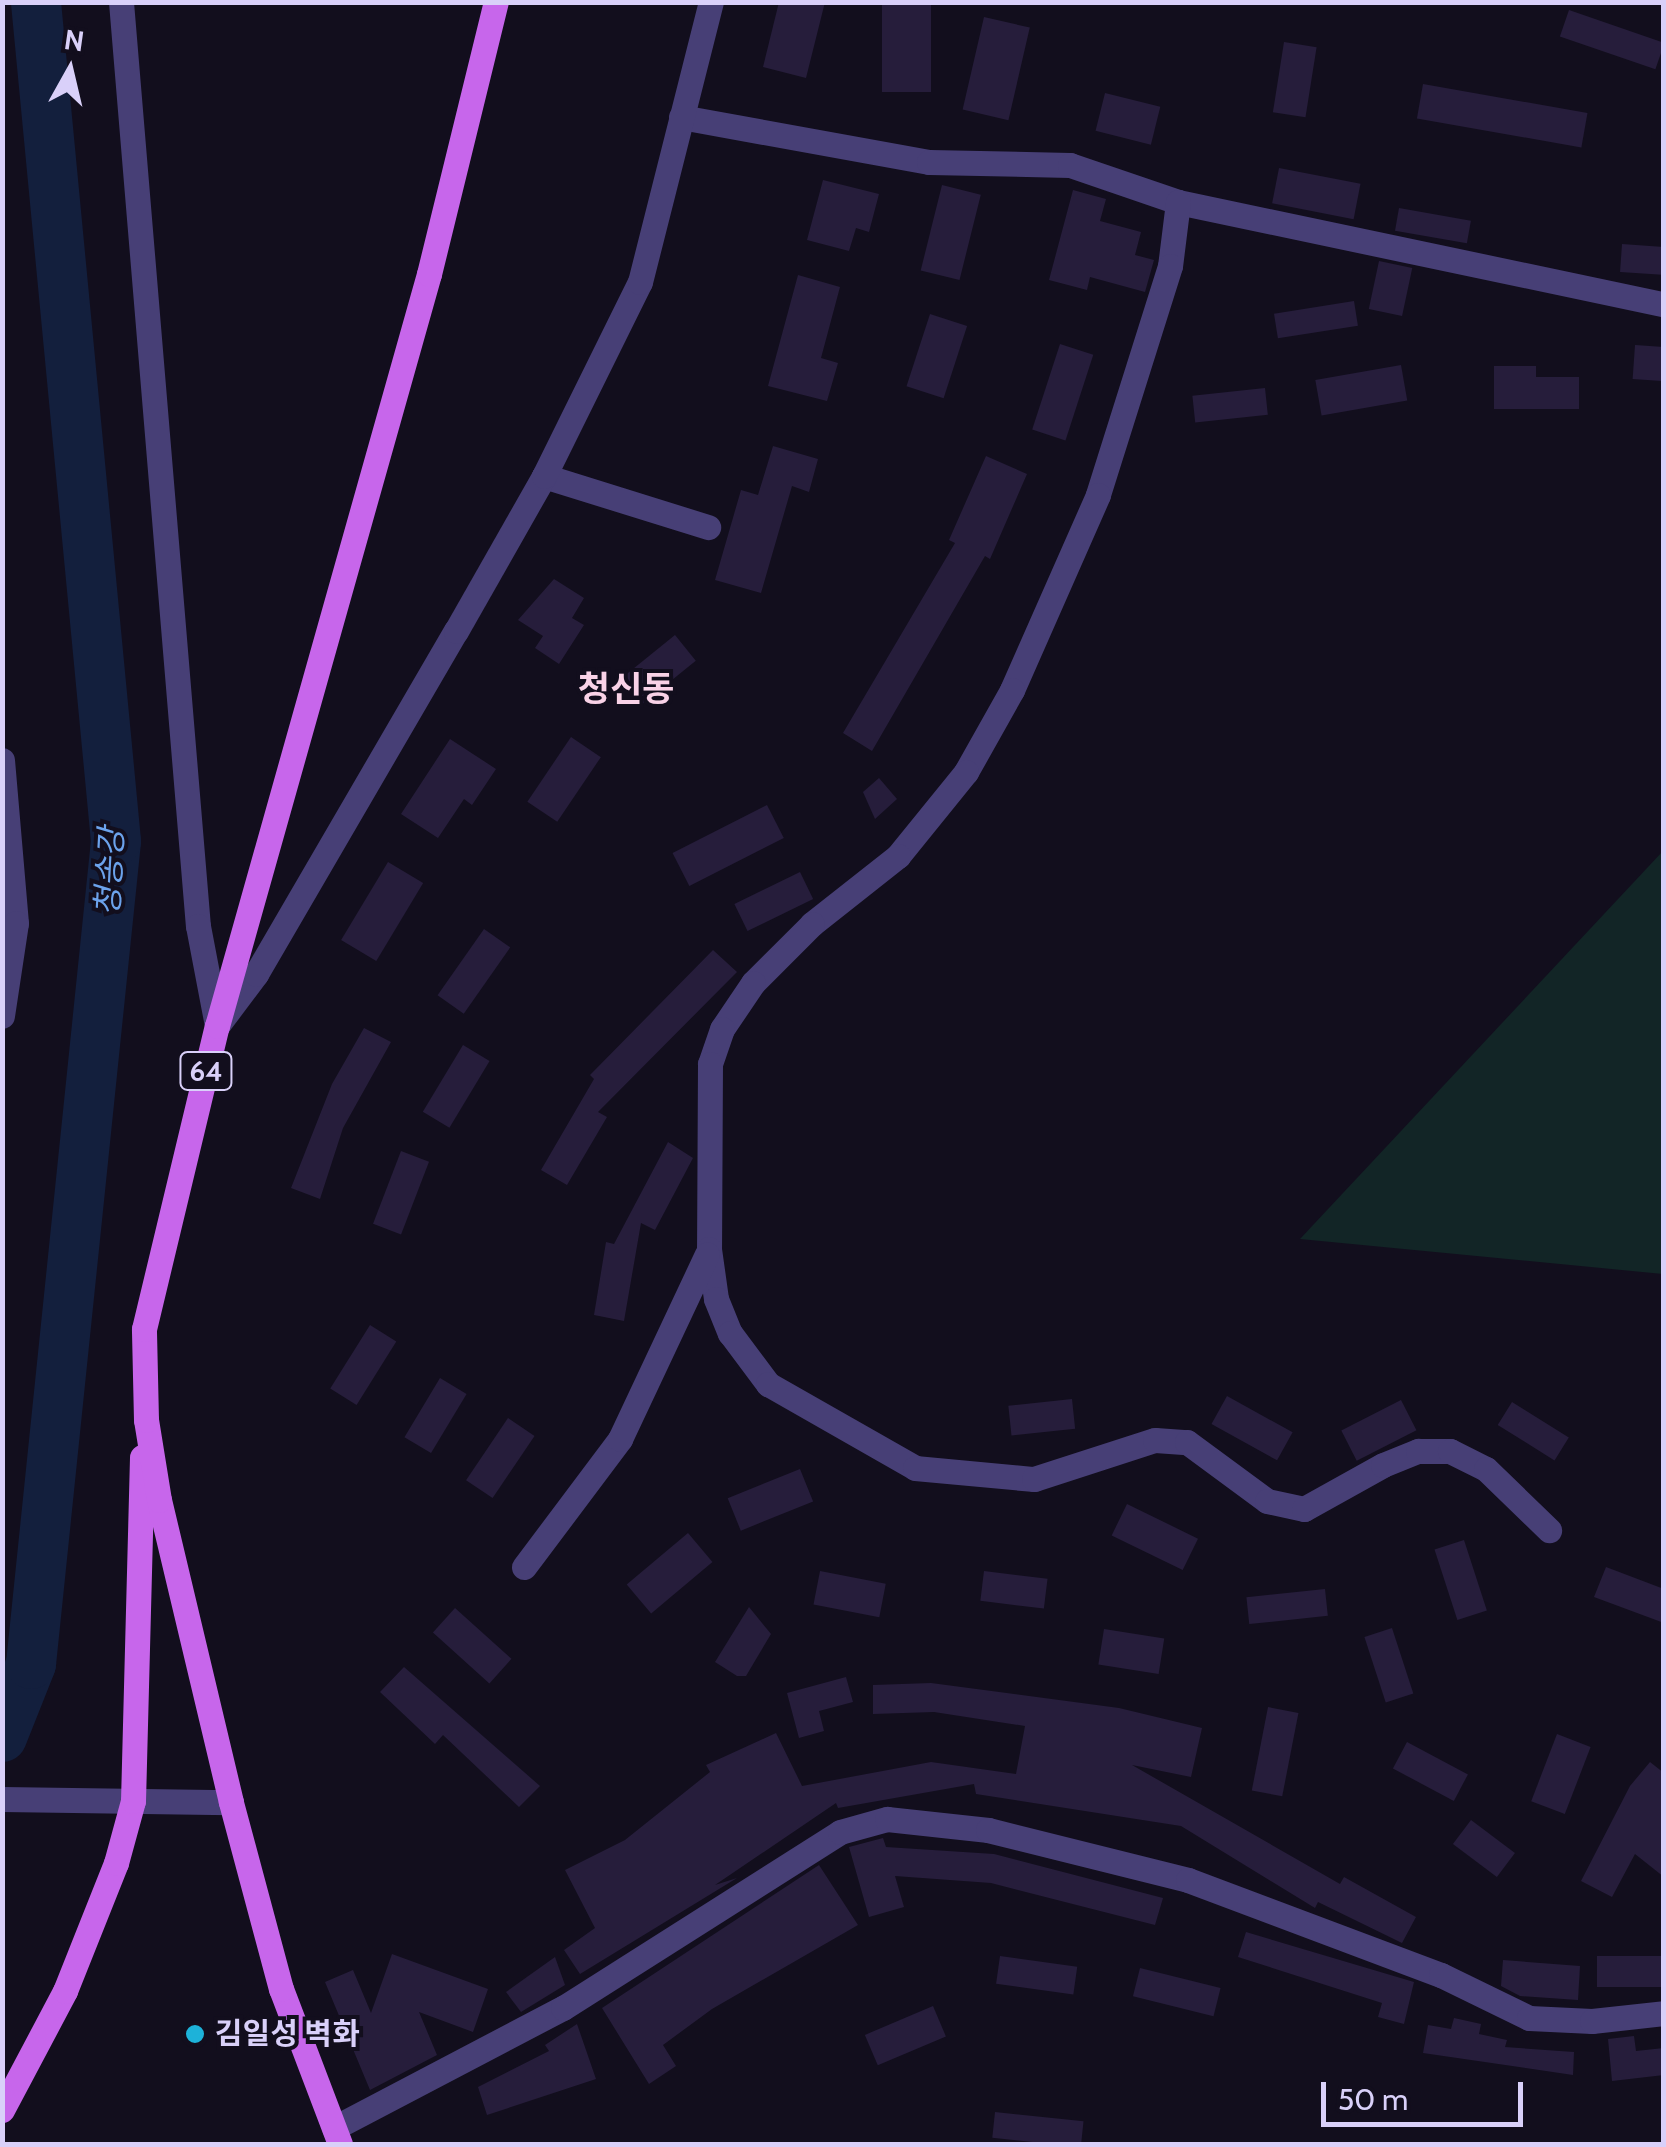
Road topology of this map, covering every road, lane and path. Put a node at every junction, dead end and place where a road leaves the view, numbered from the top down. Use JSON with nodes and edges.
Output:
{"nodes":[{"id":1,"x":121,"y":2,"type":"edge"},
{"id":2,"x":496,"y":2,"type":"edge"},
{"id":3,"x":711,"y":2,"type":"edge"},
{"id":4,"x":680,"y":117,"type":"junction"},
{"id":5,"x":1178,"y":202,"type":"junction"},
{"id":6,"x":1664,"y":304,"type":"edge"},
{"id":7,"x":544,"y":476,"type":"junction"},
{"id":8,"x":708,"y":527,"type":"dead end"},
{"id":9,"x":2,"y":760,"type":"edge"},
{"id":10,"x":8,"y":871,"type":"edge"},
{"id":11,"x":2,"y":1016,"type":"edge"},
{"id":12,"x":217,"y":1026,"type":"junction"},
{"id":13,"x":709,"y":1249,"type":"junction"},
{"id":14,"x":146,"y":1420,"type":"junction"},
{"id":15,"x":1549,"y":1530,"type":"dead end"},
{"id":16,"x":524,"y":1567,"type":"dead end"},
{"id":17,"x":2,"y":1799,"type":"edge"},
{"id":18,"x":132,"y":1801,"type":"junction"},
{"id":19,"x":230,"y":1802,"type":"junction"},
{"id":20,"x":1664,"y":2014,"type":"edge"},
{"id":21,"x":2,"y":2110,"type":"edge"},
{"id":22,"x":337,"y":2136,"type":"edge"}],
"edges":[{"from":1,"to":12,"type":"street"},
{"from":2,"to":12,"type":"main road","number":"64"},
{"from":3,"to":4,"type":"street"},
{"from":4,"to":5,"type":"street"},
{"from":4,"to":7,"type":"street"},
{"from":5,"to":6,"type":"street"},
{"from":5,"to":13,"type":"street"},
{"from":7,"to":8,"type":"street"},
{"from":7,"to":12,"type":"street"},
{"from":9,"to":10,"type":"street"},
{"from":10,"to":11,"type":"street"},
{"from":12,"to":14,"type":"main road","number":"64"},
{"from":13,"to":15,"type":"street"},
{"from":13,"to":16,"type":"street"},
{"from":14,"to":18,"type":"main road"},
{"from":14,"to":19,"type":"main road","number":"64"},
{"from":17,"to":18,"type":"street"},
{"from":18,"to":19,"type":"street"},
{"from":18,"to":21,"type":"main road"},
{"from":19,"to":22,"type":"main road","number":"64"},
{"from":20,"to":22,"type":"street"}]}
